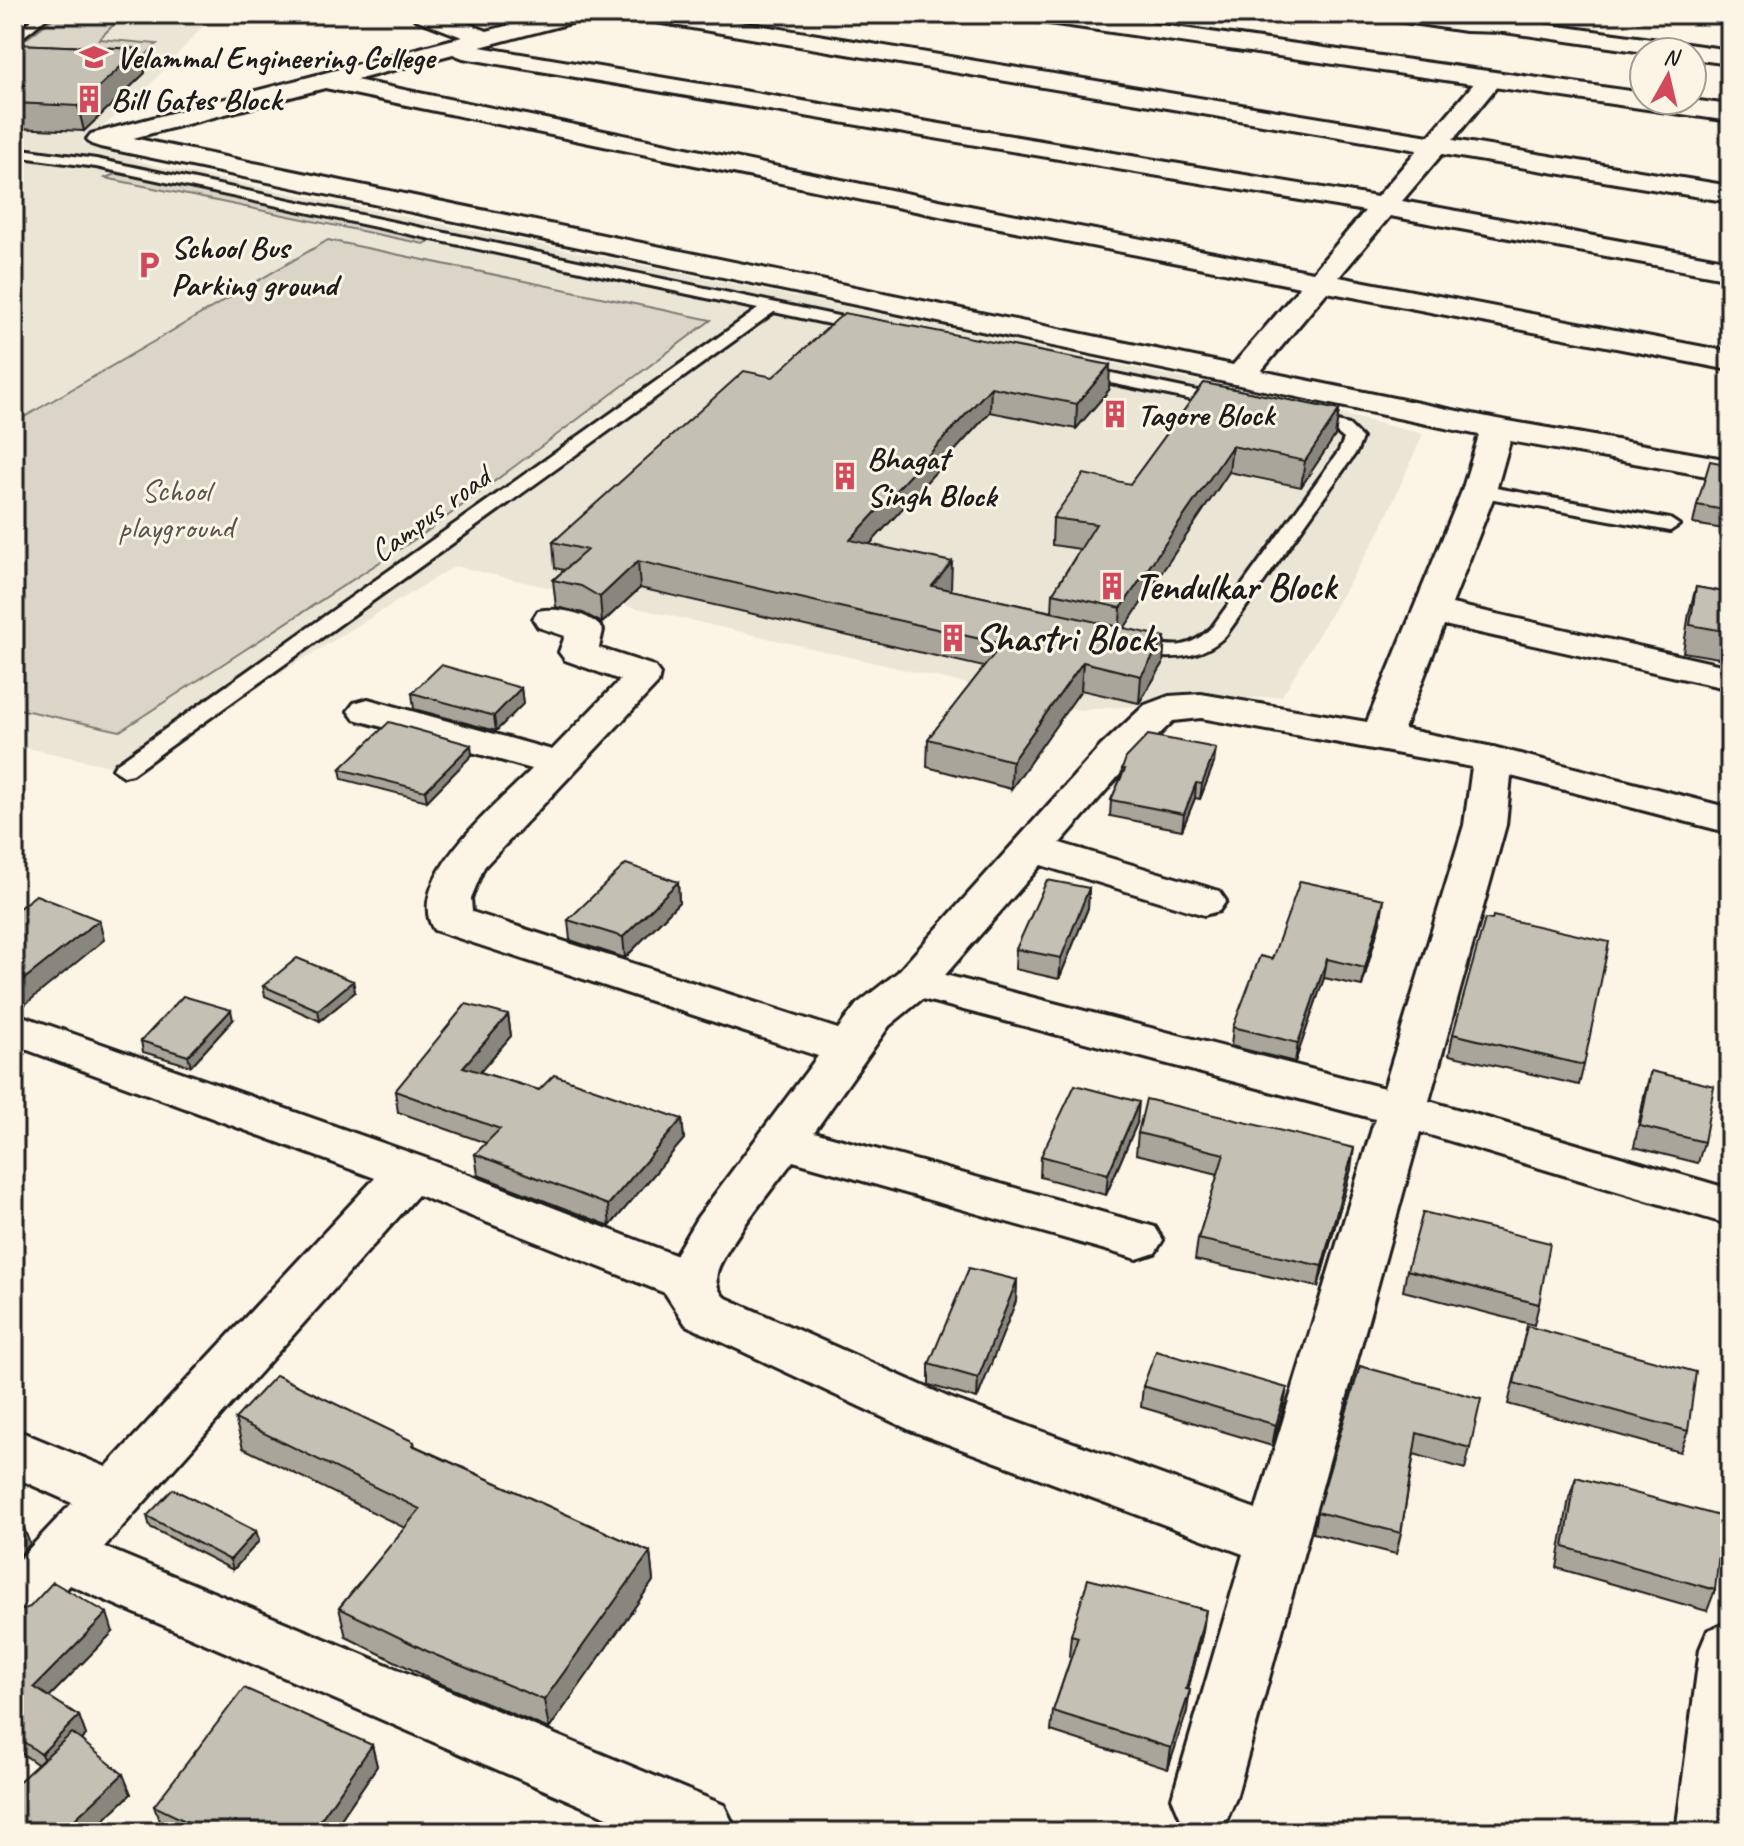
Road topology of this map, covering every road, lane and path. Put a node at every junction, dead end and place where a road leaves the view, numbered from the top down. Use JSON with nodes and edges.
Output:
{"nodes":[{"id":1,"x":46,"y":14,"type":"edge"},
{"id":2,"x":423,"y":14,"type":"edge"},
{"id":3,"x":578,"y":14,"type":"edge"},
{"id":4,"x":650,"y":14,"type":"edge"},
{"id":5,"x":1035,"y":14,"type":"edge"},
{"id":6,"x":1398,"y":14,"type":"edge"},
{"id":7,"x":1541,"y":14,"type":"edge"},
{"id":8,"x":1509,"y":26,"type":"junction"},
{"id":9,"x":485,"y":38,"type":"junction"},
{"id":10,"x":14,"y":40,"type":"edge"},
{"id":11,"x":447,"y":49,"type":"junction"},
{"id":12,"x":1730,"y":57,"type":"edge"},
{"id":13,"x":322,"y":79,"type":"junction"},
{"id":14,"x":1491,"y":79,"type":"junction"},
{"id":15,"x":1730,"y":113,"type":"edge"},
{"id":16,"x":100,"y":139,"type":"junction"},
{"id":17,"x":1434,"y":147,"type":"junction"},
{"id":18,"x":14,"y":152,"type":"edge"},
{"id":19,"x":45,"y":156,"type":"junction"},
{"id":20,"x":1730,"y":194,"type":"edge"},
{"id":21,"x":1383,"y":206,"type":"junction"},
{"id":22,"x":1730,"y":270,"type":"edge"},
{"id":23,"x":1318,"y":283,"type":"junction"},
{"id":24,"x":771,"y":307,"type":"junction"},
{"id":25,"x":878,"y":330,"type":"edge"},
{"id":26,"x":1730,"y":361,"type":"edge"},
{"id":27,"x":1062,"y":368,"type":"edge"},
{"id":28,"x":1240,"y":376,"type":"junction"},
{"id":29,"x":1248,"y":407,"type":"edge"},
{"id":30,"x":1294,"y":416,"type":"edge"},
{"id":31,"x":1497,"y":429,"type":"junction"},
{"id":32,"x":1730,"y":470,"type":"edge"},
{"id":33,"x":1479,"y":491,"type":"junction"},
{"id":34,"x":1670,"y":525,"type":"dead end"},
{"id":35,"x":1432,"y":611,"type":"junction"},
{"id":36,"x":551,"y":619,"type":"dead end"},
{"id":37,"x":1106,"y":642,"type":"edge"},
{"id":38,"x":1730,"y":678,"type":"edge"},
{"id":39,"x":368,"y":711,"type":"dead end"},
{"id":40,"x":1381,"y":736,"type":"junction"},
{"id":41,"x":1493,"y":759,"type":"junction"},
{"id":42,"x":559,"y":764,"type":"junction"},
{"id":43,"x":124,"y":769,"type":"dead end"},
{"id":44,"x":1730,"y":821,"type":"edge"},
{"id":45,"x":1034,"y":849,"type":"junction"},
{"id":46,"x":1204,"y":901,"type":"dead end"},
{"id":47,"x":914,"y":982,"type":"junction"},
{"id":48,"x":14,"y":1028,"type":"edge"},
{"id":49,"x":848,"y":1049,"type":"junction"},
{"id":50,"x":1403,"y":1110,"type":"junction"},
{"id":51,"x":781,"y":1140,"type":"junction"},
{"id":52,"x":410,"y":1172,"type":"junction"},
{"id":53,"x":1730,"y":1207,"type":"edge"},
{"id":54,"x":1137,"y":1240,"type":"dead end"},
{"id":55,"x":691,"y":1282,"type":"junction"},
{"id":56,"x":14,"y":1452,"type":"edge"},
{"id":57,"x":114,"y":1496,"type":"junction"},
{"id":58,"x":1276,"y":1541,"type":"junction"},
{"id":59,"x":61,"y":1555,"type":"junction"},
{"id":60,"x":14,"y":1606,"type":"edge"},
{"id":61,"x":1730,"y":1649,"type":"edge"},
{"id":62,"x":1204,"y":1798,"type":"dead end"},
{"id":63,"x":701,"y":1826,"type":"dead end"},
{"id":64,"x":1709,"y":1832,"type":"edge"}],
"edges":[{"from":1,"to":10,"type":"lane"},
{"from":2,"to":9,"type":"street"},
{"from":3,"to":9,"type":"street"},
{"from":4,"to":17,"type":"street"},
{"from":5,"to":14,"type":"street"},
{"from":6,"to":8,"type":"street"},
{"from":7,"to":8,"type":"street"},
{"from":8,"to":12,"type":"street"},
{"from":9,"to":11,"type":"street"},
{"from":11,"to":13,"type":"street"},
{"from":11,"to":21,"type":"street"},
{"from":13,"to":16,"type":"street"},
{"from":13,"to":23,"type":"street"},
{"from":14,"to":15,"type":"street"},
{"from":14,"to":17,"type":"street"},
{"from":16,"to":19,"type":"lane"},
{"from":16,"to":28,"type":"street"},
{"from":17,"to":20,"type":"street"},
{"from":17,"to":21,"type":"street"},
{"from":18,"to":19,"type":"lane"},
{"from":19,"to":24,"type":"lane"},
{"from":21,"to":22,"type":"street"},
{"from":21,"to":23,"type":"street"},
{"from":23,"to":26,"type":"street"},
{"from":23,"to":28,"type":"street"},
{"from":24,"to":25,"type":"lane"},
{"from":24,"to":43,"type":"lane","name":"Campus road"},
{"from":27,"to":29,"type":"lane"},
{"from":28,"to":31,"type":"street"},
{"from":30,"to":37,"type":"lane"},
{"from":31,"to":32,"type":"street"},
{"from":31,"to":33,"type":"street"},
{"from":33,"to":34,"type":"lane"},
{"from":33,"to":35,"type":"street"},
{"from":35,"to":38,"type":"street"},
{"from":35,"to":40,"type":"street"},
{"from":36,"to":42,"type":"street"},
{"from":39,"to":42,"type":"street"},
{"from":40,"to":41,"type":"street"},
{"from":40,"to":45,"type":"street"},
{"from":41,"to":44,"type":"street"},
{"from":41,"to":50,"type":"street"},
{"from":42,"to":49,"type":"street"},
{"from":45,"to":46,"type":"street"},
{"from":45,"to":47,"type":"street"},
{"from":47,"to":49,"type":"street"},
{"from":47,"to":50,"type":"street"},
{"from":48,"to":52,"type":"street"},
{"from":49,"to":51,"type":"street"},
{"from":50,"to":53,"type":"street"},
{"from":50,"to":58,"type":"street"},
{"from":51,"to":54,"type":"street"},
{"from":51,"to":55,"type":"street"},
{"from":52,"to":55,"type":"street"},
{"from":52,"to":57,"type":"street"},
{"from":55,"to":58,"type":"street"},
{"from":56,"to":57,"type":"street"},
{"from":57,"to":59,"type":"street"},
{"from":58,"to":62,"type":"street"},
{"from":59,"to":60,"type":"street"},
{"from":59,"to":63,"type":"street"},
{"from":61,"to":64,"type":"street"}]}
